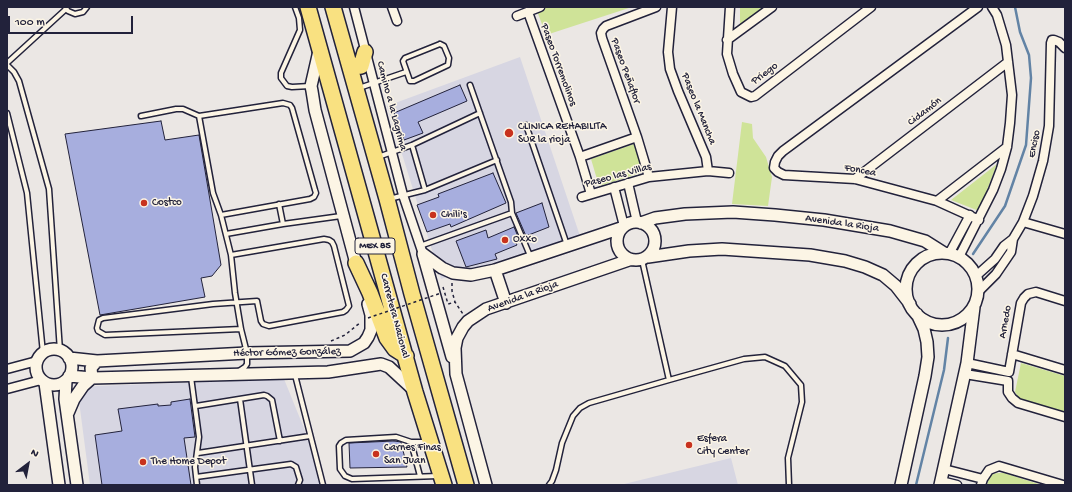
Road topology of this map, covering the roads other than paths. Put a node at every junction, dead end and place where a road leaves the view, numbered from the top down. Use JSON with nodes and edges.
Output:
{"nodes":[{"id":1,"x":87,"y":7,"type":"edge"},
{"id":2,"x":295,"y":7,"type":"edge"},
{"id":3,"x":308,"y":7,"type":"edge"},
{"id":4,"x":333,"y":7,"type":"edge"},
{"id":5,"x":354,"y":7,"type":"edge"},
{"id":6,"x":392,"y":7,"type":"edge"},
{"id":7,"x":540,"y":7,"type":"edge"},
{"id":8,"x":656,"y":7,"type":"edge"},
{"id":9,"x":672,"y":7,"type":"edge"},
{"id":10,"x":730,"y":7,"type":"edge"},
{"id":11,"x":772,"y":7,"type":"edge"},
{"id":12,"x":871,"y":7,"type":"edge"},
{"id":13,"x":978,"y":7,"type":"edge"},
{"id":14,"x":992,"y":7,"type":"edge"},
{"id":15,"x":66,"y":8,"type":"edge"},
{"id":16,"x":528,"y":12,"type":"junction"},
{"id":17,"x":517,"y":16,"type":"dead end"},
{"id":18,"x":398,"y":21,"type":"dead end"},
{"id":19,"x":727,"y":40,"type":"junction"},
{"id":20,"x":320,"y":48,"type":"junction"},
{"id":21,"x":1065,"y":48,"type":"edge"},
{"id":22,"x":365,"y":52,"type":"junction"},
{"id":23,"x":348,"y":62,"type":"junction"},
{"id":24,"x":1008,"y":62,"type":"junction"},
{"id":25,"x":7,"y":64,"type":"edge"},
{"id":26,"x":406,"y":72,"type":"junction"},
{"id":27,"x":374,"y":83,"type":"junction"},
{"id":28,"x":470,"y":85,"type":"dead end"},
{"id":29,"x":311,"y":86,"type":"junction"},
{"id":30,"x":356,"y":89,"type":"junction"},
{"id":31,"x":7,"y":113,"type":"edge"},
{"id":32,"x":480,"y":113,"type":"junction"},
{"id":33,"x":141,"y":116,"type":"dead end"},
{"id":34,"x":199,"y":116,"type":"junction"},
{"id":35,"x":526,"y":126,"type":"dead end"},
{"id":36,"x":637,"y":136,"type":"junction"},
{"id":37,"x":412,"y":145,"type":"junction"},
{"id":38,"x":1007,"y":147,"type":"junction"},
{"id":39,"x":392,"y":151,"type":"junction"},
{"id":40,"x":580,"y":157,"type":"junction"},
{"id":41,"x":375,"y":158,"type":"junction"},
{"id":42,"x":497,"y":160,"type":"junction"},
{"id":43,"x":708,"y":171,"type":"junction"},
{"id":44,"x":729,"y":173,"type":"dead end"},
{"id":45,"x":649,"y":177,"type":"junction"},
{"id":46,"x":855,"y":179,"type":"junction"},
{"id":47,"x":628,"y":183,"type":"junction"},
{"id":48,"x":614,"y":187,"type":"junction"},
{"id":49,"x":426,"y":190,"type":"junction"},
{"id":50,"x":591,"y":194,"type":"junction"},
{"id":51,"x":403,"y":195,"type":"junction"},
{"id":52,"x":582,"y":197,"type":"dead end"},
{"id":53,"x":387,"y":199,"type":"junction"},
{"id":54,"x":937,"y":201,"type":"junction"},
{"id":55,"x":279,"y":204,"type":"junction"},
{"id":56,"x":512,"y":213,"type":"junction"},
{"id":57,"x":222,"y":215,"type":"junction"},
{"id":58,"x":970,"y":215,"type":"junction"},
{"id":59,"x":344,"y":216,"type":"junction"},
{"id":60,"x":979,"y":220,"type":"junction"},
{"id":61,"x":639,"y":222,"type":"junction"},
{"id":62,"x":1023,"y":222,"type":"junction"},
{"id":63,"x":283,"y":224,"type":"junction"},
{"id":64,"x":623,"y":227,"type":"junction"},
{"id":65,"x":226,"y":234,"type":"junction"},
{"id":66,"x":1065,"y":234,"type":"edge"},
{"id":67,"x":1013,"y":239,"type":"junction"},
{"id":68,"x":567,"y":246,"type":"junction"},
{"id":69,"x":421,"y":250,"type":"junction"},
{"id":70,"x":231,"y":254,"type":"junction"},
{"id":71,"x":950,"y":255,"type":"junction"},
{"id":72,"x":532,"y":258,"type":"junction"},
{"id":73,"x":645,"y":259,"type":"junction"},
{"id":74,"x":629,"y":260,"type":"junction"},
{"id":75,"x":356,"y":263,"type":"junction"},
{"id":76,"x":495,"y":270,"type":"junction"},
{"id":77,"x":976,"y":276,"type":"junction"},
{"id":78,"x":978,"y":292,"type":"junction"},
{"id":79,"x":1065,"y":301,"type":"edge"},
{"id":80,"x":506,"y":302,"type":"junction"},
{"id":81,"x":237,"y":303,"type":"junction"},
{"id":82,"x":910,"y":304,"type":"junction"},
{"id":83,"x":974,"y":306,"type":"junction"},
{"id":84,"x":916,"y":314,"type":"junction"},
{"id":85,"x":241,"y":329,"type":"junction"},
{"id":86,"x":60,"y":351,"type":"junction"},
{"id":87,"x":247,"y":353,"type":"junction"},
{"id":88,"x":1012,"y":354,"type":"junction"},
{"id":89,"x":406,"y":356,"type":"junction"},
{"id":90,"x":40,"y":357,"type":"junction"},
{"id":91,"x":69,"y":358,"type":"junction"},
{"id":92,"x":97,"y":361,"type":"junction"},
{"id":93,"x":7,"y":369,"type":"edge"},
{"id":94,"x":966,"y":369,"type":"junction"},
{"id":95,"x":1065,"y":370,"type":"edge"},
{"id":96,"x":294,"y":372,"type":"junction"},
{"id":97,"x":235,"y":374,"type":"junction"},
{"id":98,"x":456,"y":374,"type":"junction"},
{"id":99,"x":191,"y":375,"type":"junction"},
{"id":100,"x":68,"y":378,"type":"junction"},
{"id":101,"x":92,"y":378,"type":"junction"},
{"id":102,"x":669,"y":380,"type":"junction"},
{"id":103,"x":43,"y":381,"type":"junction"},
{"id":104,"x":7,"y":389,"type":"edge"},
{"id":105,"x":415,"y":392,"type":"junction"},
{"id":106,"x":240,"y":399,"type":"junction"},
{"id":107,"x":196,"y":406,"type":"junction"},
{"id":108,"x":67,"y":416,"type":"junction"},
{"id":109,"x":1065,"y":418,"type":"edge"},
{"id":110,"x":310,"y":436,"type":"junction"},
{"id":111,"x":280,"y":440,"type":"junction"},
{"id":112,"x":411,"y":442,"type":"junction"},
{"id":113,"x":432,"y":442,"type":"junction"},
{"id":114,"x":247,"y":446,"type":"junction"},
{"id":115,"x":198,"y":453,"type":"junction"},
{"id":116,"x":250,"y":469,"type":"junction"},
{"id":117,"x":944,"y":469,"type":"junction"},
{"id":118,"x":420,"y":476,"type":"junction"},
{"id":119,"x":196,"y":477,"type":"junction"},
{"id":120,"x":443,"y":480,"type":"edge"},
{"id":121,"x":982,"y":482,"type":"edge"},
{"id":122,"x":940,"y":483,"type":"edge"},
{"id":123,"x":59,"y":485,"type":"edge"},
{"id":124,"x":78,"y":485,"type":"edge"},
{"id":125,"x":196,"y":485,"type":"edge"},
{"id":126,"x":252,"y":485,"type":"edge"},
{"id":127,"x":298,"y":485,"type":"edge"},
{"id":128,"x":323,"y":485,"type":"edge"},
{"id":129,"x":466,"y":485,"type":"edge"},
{"id":130,"x":486,"y":485,"type":"edge"},
{"id":131,"x":549,"y":485,"type":"edge"},
{"id":132,"x":789,"y":485,"type":"edge"},
{"id":133,"x":901,"y":485,"type":"edge"},
{"id":134,"x":957,"y":485,"type":"edge"},
{"id":135,"x":1063,"y":485,"type":"edge"}],
"edges":[{"from":1,"to":15,"type":"lane"},
{"from":2,"to":29,"type":"lane"},
{"from":3,"to":20,"type":"highway","name":"Carretera Nacional","number":"MEX 85"},
{"from":4,"to":23,"type":"highway","name":"Carretera Nacional","number":"MEX 85"},
{"from":5,"to":22,"type":"street","name":"Camino a la Lagrima"},
{"from":6,"to":18,"type":"street"},
{"from":7,"to":16,"type":"street"},
{"from":8,"to":36,"type":"street","name":"Paseo Peñaflor"},
{"from":9,"to":43,"type":"street","name":"Paseo la Mancha"},
{"from":10,"to":19,"type":"street","name":"Priego"},
{"from":11,"to":19,"type":"street"},
{"from":12,"to":19,"type":"street","name":"Priego"},
{"from":13,"to":46,"type":"street","name":"Foncea"},
{"from":14,"to":24,"type":"street"},
{"from":15,"to":25,"type":"lane"},
{"from":16,"to":17,"type":"street"},
{"from":16,"to":40,"type":"street","name":"Paseo Torremolinos"},
{"from":20,"to":29,"type":"street","name":"Héctor Gómez González"},
{"from":20,"to":89,"type":"highway","name":"Carretera Nacional","number":"MEX 85"},
{"from":21,"to":62,"type":"street","name":"Enciso"},
{"from":22,"to":23,"type":"highway"},
{"from":22,"to":27,"type":"street","name":"Camino a la Lagrima"},
{"from":23,"to":30,"type":"highway","name":"Carretera Nacional","number":"MEX 85"},
{"from":24,"to":38,"type":"street"},
{"from":24,"to":46,"type":"street","name":"Cidamón"},
{"from":25,"to":86,"type":"lane"},
{"from":26,"to":26,"type":"lane"},
{"from":26,"to":27,"type":"lane"},
{"from":27,"to":30,"type":"lane"},
{"from":27,"to":39,"type":"street","name":"Camino a la Lagrima"},
{"from":28,"to":32,"type":"lane"},
{"from":29,"to":59,"type":"street","name":"Héctor Gómez González"},
{"from":30,"to":41,"type":"highway","name":"Carretera Nacional","number":"MEX 85"},
{"from":31,"to":90,"type":"lane"},
{"from":32,"to":37,"type":"lane"},
{"from":32,"to":42,"type":"lane"},
{"from":33,"to":34,"type":"lane"},
{"from":34,"to":55,"type":"lane"},
{"from":34,"to":57,"type":"lane"},
{"from":35,"to":68,"type":"lane"},
{"from":36,"to":40,"type":"street"},
{"from":36,"to":45,"type":"street","name":"Paseo Peñaflor"},
{"from":37,"to":39,"type":"lane"},
{"from":37,"to":49,"type":"lane"},
{"from":38,"to":54,"type":"street"},
{"from":38,"to":60,"type":"street"},
{"from":39,"to":41,"type":"lane"},
{"from":39,"to":51,"type":"street","name":"Camino a la Lagrima"},
{"from":40,"to":50,"type":"street","name":"Paseo Torremolinos"},
{"from":41,"to":53,"type":"highway","name":"Carretera Nacional","number":"MEX 85"},
{"from":42,"to":49,"type":"lane"},
{"from":42,"to":56,"type":"lane"},
{"from":43,"to":44,"type":"street","name":"Paseo las Villas"},
{"from":43,"to":45,"type":"street","name":"Paseo las Villas"},
{"from":45,"to":47,"type":"street","name":"Paseo las Villas"},
{"from":46,"to":54,"type":"street","name":"Foncea"},
{"from":47,"to":48,"type":"street","name":"Paseo las Villas"},
{"from":47,"to":61,"type":"street"},
{"from":48,"to":50,"type":"street","name":"Paseo las Villas"},
{"from":48,"to":64,"type":"street"},
{"from":49,"to":51,"type":"lane"},
{"from":50,"to":52,"type":"street","name":"Paseo las Villas"},
{"from":51,"to":53,"type":"lane"},
{"from":51,"to":69,"type":"street","name":"Camino a la Lagrima"},
{"from":53,"to":129,"type":"highway","name":"Carretera Nacional","number":"MEX 85"},
{"from":54,"to":58,"type":"street","name":"Foncea"},
{"from":55,"to":57,"type":"lane"},
{"from":55,"to":63,"type":"lane"},
{"from":56,"to":69,"type":"lane"},
{"from":56,"to":72,"type":"lane"},
{"from":57,"to":65,"type":"lane"},
{"from":58,"to":60,"type":"street","name":"Foncea"},
{"from":58,"to":71,"type":"street"},
{"from":59,"to":63,"type":"lane"},
{"from":59,"to":75,"type":"street","name":"Héctor Gómez González"},
{"from":60,"to":71,"type":"street"},
{"from":61,"to":64,"type":"street"},
{"from":61,"to":71,"type":"street","name":"Avenida la Rioja"},
{"from":61,"to":73,"type":"street"},
{"from":62,"to":66,"type":"street"},
{"from":62,"to":67,"type":"street"},
{"from":63,"to":65,"type":"lane"},
{"from":64,"to":68,"type":"street"},
{"from":64,"to":74,"type":"street"},
{"from":65,"to":70,"type":"lane"},
{"from":67,"to":77,"type":"street"},
{"from":67,"to":78,"type":"street"},
{"from":68,"to":72,"type":"street"},
{"from":69,"to":76,"type":"street"},
{"from":69,"to":98,"type":"street"},
{"from":70,"to":81,"type":"lane"},
{"from":70,"to":81,"type":"lane"},
{"from":71,"to":77,"type":"street"},
{"from":71,"to":82,"type":"street"},
{"from":72,"to":76,"type":"street"},
{"from":73,"to":74,"type":"street"},
{"from":73,"to":82,"type":"street"},
{"from":73,"to":102,"type":"lane"},
{"from":74,"to":80,"type":"street","name":"Avenida la Rioja"},
{"from":75,"to":87,"type":"street","name":"Héctor Gómez González"},
{"from":75,"to":89,"type":"highway"},
{"from":76,"to":80,"type":"street"},
{"from":77,"to":78,"type":"street"},
{"from":78,"to":83,"type":"street"},
{"from":79,"to":88,"type":"street","name":"Arnedo"},
{"from":80,"to":98,"type":"street","name":"Avenida la Rioja"},
{"from":81,"to":85,"type":"lane"},
{"from":81,"to":85,"type":"lane"},
{"from":82,"to":84,"type":"street"},
{"from":83,"to":84,"type":"street"},
{"from":83,"to":94,"type":"street"},
{"from":84,"to":133,"type":"street"},
{"from":85,"to":87,"type":"lane"},
{"from":86,"to":90,"type":"street"},
{"from":86,"to":91,"type":"street"},
{"from":87,"to":92,"type":"street","name":"Héctor Gómez González"},
{"from":87,"to":97,"type":"lane"},
{"from":88,"to":94,"type":"street","name":"Arnedo"},
{"from":88,"to":95,"type":"street"},
{"from":89,"to":105,"type":"highway","name":"Carretera Nacional","number":"MEX 85"},
{"from":90,"to":93,"type":"street"},
{"from":90,"to":103,"type":"street"},
{"from":91,"to":92,"type":"street","name":"Héctor Gómez González"},
{"from":91,"to":100,"type":"street"},
{"from":92,"to":101,"type":"street"},
{"from":94,"to":109,"type":"street"},
{"from":94,"to":117,"type":"street"},
{"from":96,"to":97,"type":"street","name":"Héctor Gómez González"},
{"from":96,"to":105,"type":"street","name":"Héctor Gómez González"},
{"from":96,"to":110,"type":"lane"},
{"from":97,"to":99,"type":"street","name":"Héctor Gómez González"},
{"from":98,"to":130,"type":"street","name":"Avenida la Rioja"},
{"from":99,"to":101,"type":"street","name":"Héctor Gómez González"},
{"from":99,"to":107,"type":"lane"},
{"from":100,"to":101,"type":"street","name":"Héctor Gómez González"},
{"from":100,"to":103,"type":"street"},
{"from":100,"to":108,"type":"street"},
{"from":101,"to":108,"type":"street"},
{"from":102,"to":131,"type":"lane"},
{"from":102,"to":132,"type":"lane"},
{"from":103,"to":104,"type":"street"},
{"from":103,"to":123,"type":"street"},
{"from":105,"to":113,"type":"highway","name":"Carretera Nacional","number":"MEX 85"},
{"from":106,"to":107,"type":"lane"},
{"from":106,"to":111,"type":"lane"},
{"from":106,"to":114,"type":"lane"},
{"from":107,"to":115,"type":"lane"},
{"from":108,"to":124,"type":"street"},
{"from":110,"to":111,"type":"lane"},
{"from":110,"to":128,"type":"lane"},
{"from":111,"to":114,"type":"lane"},
{"from":112,"to":113,"type":"lane"},
{"from":112,"to":118,"type":"lane"},
{"from":112,"to":118,"type":"lane"},
{"from":113,"to":120,"type":"highway","name":"Carretera Nacional","number":"MEX 85"},
{"from":114,"to":115,"type":"lane"},
{"from":114,"to":116,"type":"lane"},
{"from":115,"to":119,"type":"lane"},
{"from":116,"to":119,"type":"lane"},
{"from":116,"to":126,"type":"lane"},
{"from":116,"to":127,"type":"lane"},
{"from":117,"to":121,"type":"street"},
{"from":117,"to":122,"type":"street"},
{"from":118,"to":120,"type":"lane"},
{"from":119,"to":125,"type":"lane"},
{"from":121,"to":135,"type":"street"},
{"from":122,"to":134,"type":"street"}]}
